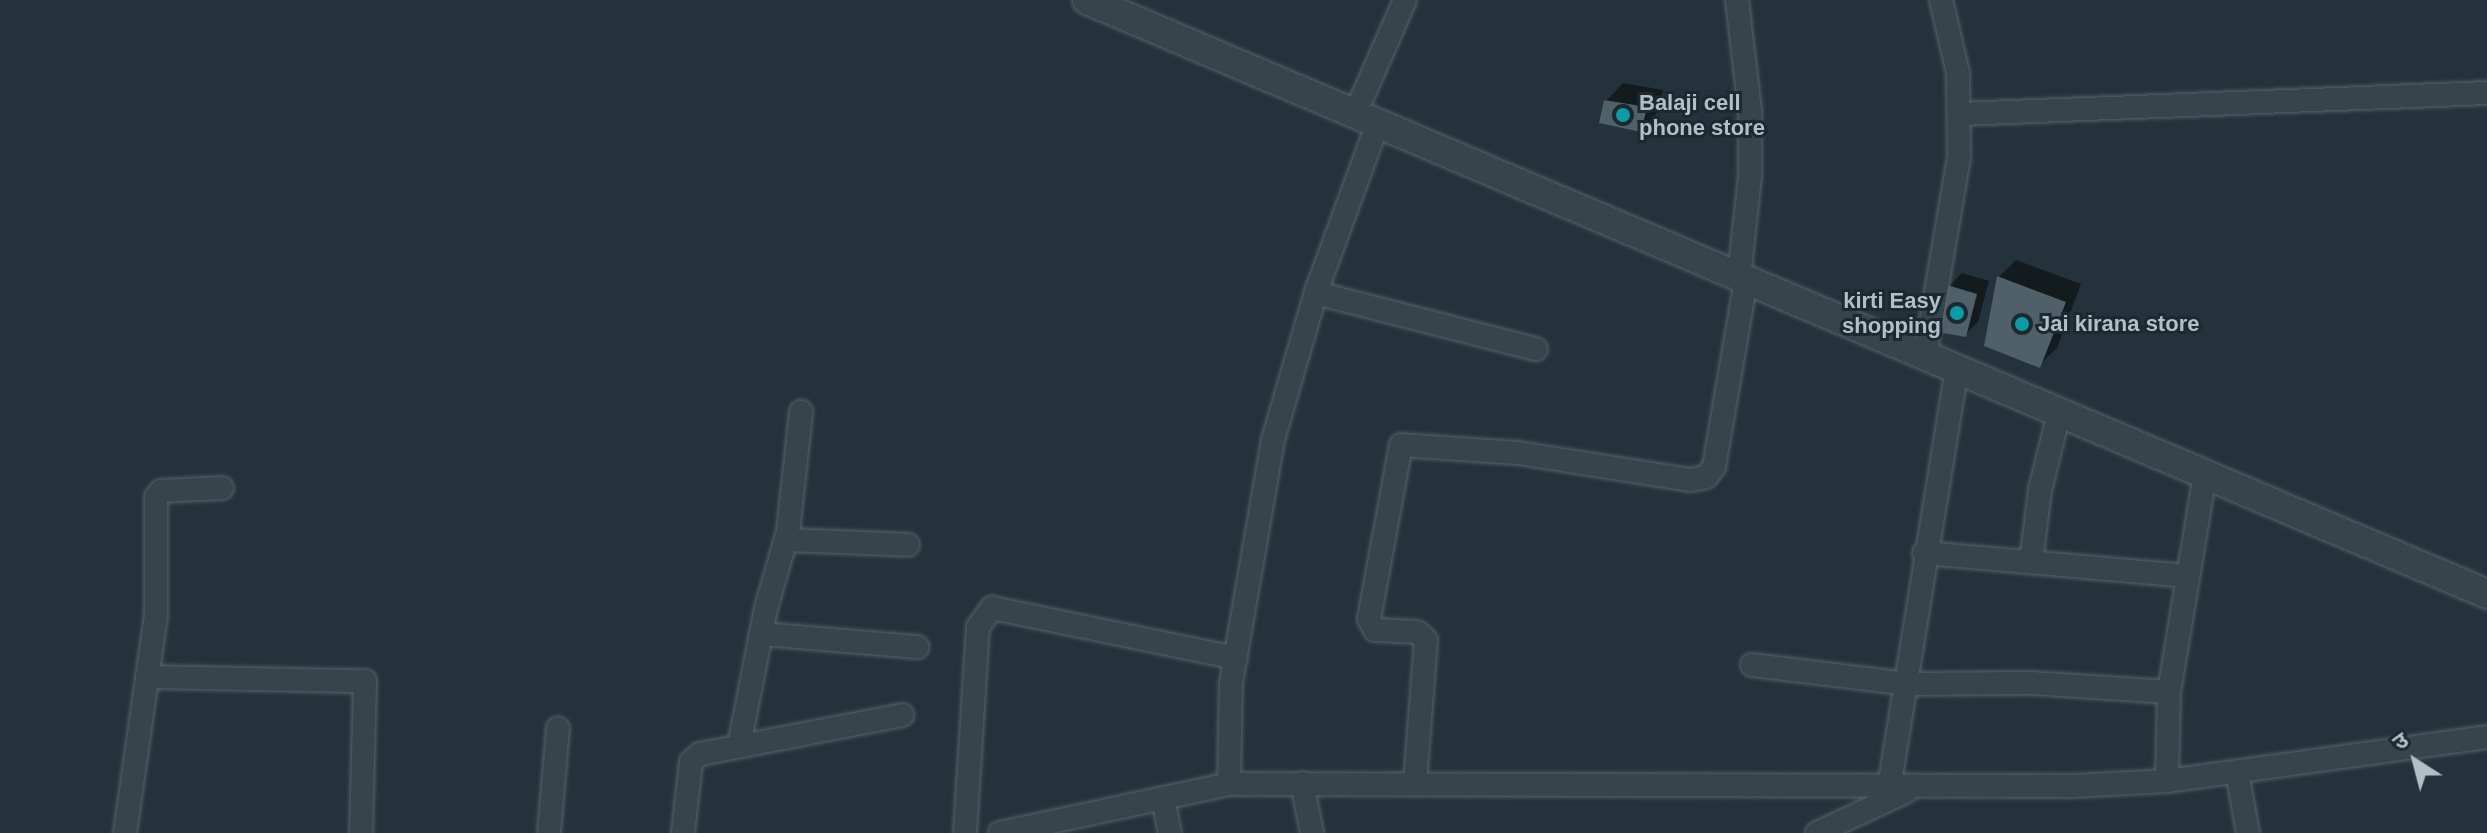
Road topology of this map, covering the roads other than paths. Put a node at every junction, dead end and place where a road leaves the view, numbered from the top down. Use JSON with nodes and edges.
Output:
{"nodes":[{"id":1,"x":1087,"y":0,"type":"edge"},
{"id":2,"x":1405,"y":0,"type":"edge"},
{"id":3,"x":1737,"y":0,"type":"edge"},
{"id":4,"x":1941,"y":0,"type":"edge"},
{"id":5,"x":1118,"y":6,"type":"edge"},
{"id":6,"x":2487,"y":93,"type":"edge"},
{"id":7,"x":1960,"y":114,"type":"junction"},
{"id":8,"x":1366,"y":118,"type":"junction"},
{"id":9,"x":1742,"y":279,"type":"junction"},
{"id":10,"x":1316,"y":293,"type":"junction"},
{"id":11,"x":1536,"y":349,"type":"dead end"},
{"id":12,"x":1925,"y":356,"type":"junction"},
{"id":13,"x":1957,"y":369,"type":"junction"},
{"id":14,"x":801,"y":412,"type":"dead end"},
{"id":15,"x":2059,"y":413,"type":"junction"},
{"id":16,"x":2205,"y":475,"type":"junction"},
{"id":17,"x":222,"y":488,"type":"dead end"},
{"id":18,"x":786,"y":540,"type":"junction"},
{"id":19,"x":908,"y":545,"type":"dead end"},
{"id":20,"x":1924,"y":553,"type":"junction"},
{"id":21,"x":2031,"y":562,"type":"junction"},
{"id":22,"x":2188,"y":576,"type":"junction"},
{"id":23,"x":2487,"y":594,"type":"edge"},
{"id":24,"x":761,"y":634,"type":"junction"},
{"id":25,"x":917,"y":647,"type":"dead end"},
{"id":26,"x":1236,"y":658,"type":"junction"},
{"id":27,"x":1752,"y":665,"type":"dead end"},
{"id":28,"x":147,"y":677,"type":"junction"},
{"id":29,"x":1908,"y":684,"type":"junction"},
{"id":30,"x":2169,"y":692,"type":"junction"},
{"id":31,"x":902,"y":715,"type":"dead end"},
{"id":32,"x":558,"y":728,"type":"dead end"},
{"id":33,"x":2487,"y":737,"type":"edge"},
{"id":34,"x":739,"y":746,"type":"junction"},
{"id":35,"x":2237,"y":772,"type":"junction"},
{"id":36,"x":2167,"y":781,"type":"junction"},
{"id":37,"x":1302,"y":783,"type":"junction"},
{"id":38,"x":1415,"y":783,"type":"junction"},
{"id":39,"x":1229,"y":784,"type":"junction"},
{"id":40,"x":1889,"y":788,"type":"junction"},
{"id":41,"x":1913,"y":788,"type":"junction"},
{"id":42,"x":1163,"y":798,"type":"junction"},
{"id":43,"x":1036,"y":828,"type":"edge"},
{"id":44,"x":125,"y":833,"type":"edge"},
{"id":45,"x":361,"y":833,"type":"edge"},
{"id":46,"x":549,"y":833,"type":"edge"},
{"id":47,"x":683,"y":833,"type":"edge"},
{"id":48,"x":965,"y":833,"type":"edge"},
{"id":49,"x":1000,"y":833,"type":"edge"},
{"id":50,"x":1170,"y":833,"type":"edge"},
{"id":51,"x":1312,"y":833,"type":"edge"},
{"id":52,"x":1817,"y":833,"type":"edge"},
{"id":53,"x":2248,"y":833,"type":"edge"}],
"edges":[{"from":1,"to":5,"type":"street"},
{"from":2,"to":8,"type":"street"},
{"from":3,"to":9,"type":"street"},
{"from":4,"to":7,"type":"street"},
{"from":5,"to":8,"type":"street"},
{"from":6,"to":7,"type":"street"},
{"from":7,"to":12,"type":"street"},
{"from":8,"to":9,"type":"street"},
{"from":8,"to":10,"type":"street"},
{"from":9,"to":12,"type":"street"},
{"from":9,"to":38,"type":"street"},
{"from":10,"to":11,"type":"street"},
{"from":10,"to":26,"type":"street"},
{"from":12,"to":13,"type":"street"},
{"from":13,"to":15,"type":"street"},
{"from":13,"to":20,"type":"street"},
{"from":14,"to":18,"type":"street"},
{"from":15,"to":16,"type":"street"},
{"from":15,"to":21,"type":"street"},
{"from":16,"to":22,"type":"street"},
{"from":16,"to":23,"type":"street"},
{"from":17,"to":28,"type":"street"},
{"from":18,"to":19,"type":"street"},
{"from":18,"to":24,"type":"street"},
{"from":20,"to":21,"type":"street"},
{"from":20,"to":29,"type":"street"},
{"from":21,"to":22,"type":"street"},
{"from":22,"to":30,"type":"street"},
{"from":24,"to":25,"type":"street"},
{"from":24,"to":34,"type":"street"},
{"from":26,"to":39,"type":"street"},
{"from":26,"to":48,"type":"street"},
{"from":27,"to":29,"type":"street"},
{"from":28,"to":44,"type":"street"},
{"from":28,"to":45,"type":"street"},
{"from":29,"to":30,"type":"street"},
{"from":29,"to":40,"type":"street"},
{"from":30,"to":36,"type":"street"},
{"from":31,"to":34,"type":"street"},
{"from":32,"to":46,"type":"street"},
{"from":33,"to":35,"type":"street"},
{"from":34,"to":47,"type":"street"},
{"from":35,"to":36,"type":"street"},
{"from":35,"to":53,"type":"street"},
{"from":36,"to":41,"type":"street"},
{"from":37,"to":38,"type":"street"},
{"from":37,"to":39,"type":"street"},
{"from":37,"to":51,"type":"street"},
{"from":38,"to":40,"type":"street"},
{"from":39,"to":42,"type":"street"},
{"from":40,"to":41,"type":"street"},
{"from":41,"to":52,"type":"street"},
{"from":42,"to":43,"type":"street"},
{"from":42,"to":50,"type":"street"},
{"from":43,"to":49,"type":"street"}]}
